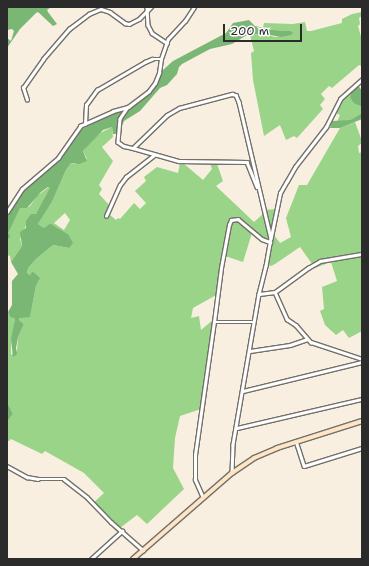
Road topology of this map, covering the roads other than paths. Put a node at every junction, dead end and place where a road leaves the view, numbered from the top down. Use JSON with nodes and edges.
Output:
{"nodes":[{"id":1,"x":147,"y":7,"type":"edge"},
{"id":2,"x":152,"y":7,"type":"edge"},
{"id":3,"x":194,"y":7,"type":"edge"},
{"id":4,"x":148,"y":11,"type":"junction"},
{"id":5,"x":167,"y":43,"type":"junction"},
{"id":6,"x":161,"y":59,"type":"junction"},
{"id":7,"x":362,"y":79,"type":"edge"},
{"id":8,"x":27,"y":100,"type":"dead end"},
{"id":9,"x":128,"y":107,"type":"junction"},
{"id":10,"x":85,"y":124,"type":"junction"},
{"id":11,"x":133,"y":148,"type":"junction"},
{"id":12,"x":154,"y":155,"type":"junction"},
{"id":13,"x":258,"y":189,"type":"junction"},
{"id":14,"x":7,"y":212,"type":"edge"},
{"id":15,"x":106,"y":216,"type":"dead end"},
{"id":16,"x":271,"y":238,"type":"junction"},
{"id":17,"x":270,"y":242,"type":"junction"},
{"id":18,"x":362,"y":254,"type":"edge"},
{"id":19,"x":275,"y":292,"type":"junction"},
{"id":20,"x":259,"y":294,"type":"junction"},
{"id":21,"x":214,"y":322,"type":"junction"},
{"id":22,"x":254,"y":322,"type":"junction"},
{"id":23,"x":307,"y":339,"type":"junction"},
{"id":24,"x":250,"y":351,"type":"junction"},
{"id":25,"x":362,"y":359,"type":"edge"},
{"id":26,"x":362,"y":362,"type":"edge"},
{"id":27,"x":243,"y":391,"type":"junction"},
{"id":28,"x":362,"y":399,"type":"edge"},
{"id":29,"x":362,"y":421,"type":"edge"},
{"id":30,"x":237,"y":428,"type":"junction"},
{"id":31,"x":296,"y":441,"type":"junction"},
{"id":32,"x":362,"y":448,"type":"edge"},
{"id":33,"x":7,"y":466,"type":"edge"},
{"id":34,"x":232,"y":473,"type":"junction"},
{"id":35,"x":203,"y":498,"type":"junction"},
{"id":36,"x":122,"y":531,"type":"junction"},
{"id":37,"x":143,"y":550,"type":"junction"},
{"id":38,"x":91,"y":559,"type":"edge"},
{"id":39,"x":133,"y":559,"type":"edge"}],
"edges":[{"from":1,"to":4,"type":"street"},
{"from":2,"to":4,"type":"street"},
{"from":3,"to":5,"type":"street"},
{"from":4,"to":5,"type":"street"},
{"from":4,"to":8,"type":"street"},
{"from":5,"to":6,"type":"street"},
{"from":6,"to":9,"type":"street"},
{"from":6,"to":10,"type":"street"},
{"from":7,"to":16,"type":"street"},
{"from":9,"to":10,"type":"street"},
{"from":9,"to":11,"type":"street"},
{"from":10,"to":14,"type":"street"},
{"from":11,"to":12,"type":"street"},
{"from":11,"to":13,"type":"street"},
{"from":12,"to":13,"type":"street"},
{"from":12,"to":15,"type":"street"},
{"from":13,"to":16,"type":"street"},
{"from":16,"to":17,"type":"street"},
{"from":17,"to":20,"type":"street"},
{"from":17,"to":21,"type":"street"},
{"from":18,"to":19,"type":"street"},
{"from":19,"to":20,"type":"street"},
{"from":19,"to":23,"type":"street"},
{"from":20,"to":22,"type":"street"},
{"from":21,"to":22,"type":"street"},
{"from":21,"to":35,"type":"street"},
{"from":22,"to":24,"type":"street"},
{"from":23,"to":24,"type":"street"},
{"from":23,"to":25,"type":"street"},
{"from":24,"to":27,"type":"street"},
{"from":26,"to":27,"type":"street"},
{"from":27,"to":30,"type":"street"},
{"from":28,"to":30,"type":"street"},
{"from":29,"to":31,"type":"main road"},
{"from":30,"to":34,"type":"street"},
{"from":31,"to":32,"type":"street"},
{"from":31,"to":34,"type":"main road"},
{"from":33,"to":36,"type":"street"},
{"from":34,"to":35,"type":"main road"},
{"from":35,"to":37,"type":"main road"},
{"from":36,"to":37,"type":"street"},
{"from":36,"to":38,"type":"street"},
{"from":37,"to":39,"type":"main road"}]}
